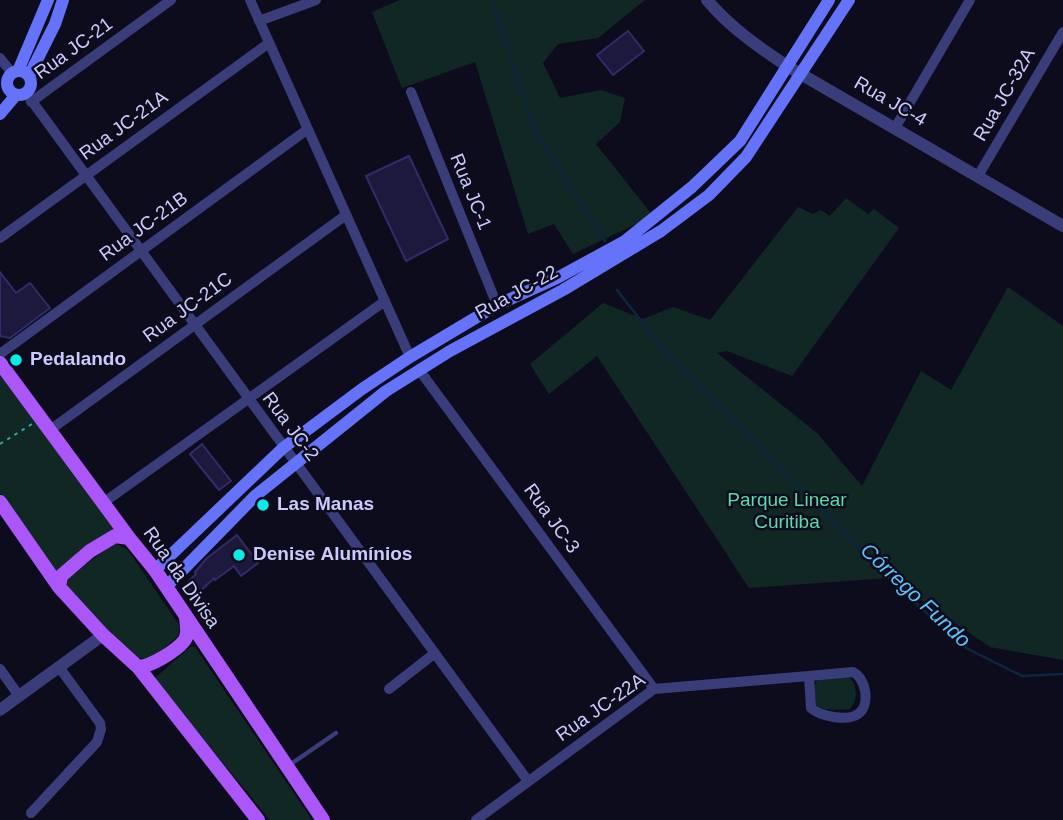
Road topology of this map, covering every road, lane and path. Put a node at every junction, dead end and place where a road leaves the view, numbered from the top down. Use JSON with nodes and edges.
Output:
{"nodes":[{"id":1,"x":48,"y":0,"type":"edge"},
{"id":2,"x":63,"y":0,"type":"edge"},
{"id":3,"x":171,"y":0,"type":"edge"},
{"id":4,"x":250,"y":0,"type":"edge"},
{"id":5,"x":316,"y":0,"type":"edge"},
{"id":6,"x":707,"y":0,"type":"edge"},
{"id":7,"x":829,"y":0,"type":"edge"},
{"id":8,"x":849,"y":0,"type":"edge"},
{"id":9,"x":970,"y":0,"type":"edge"},
{"id":10,"x":259,"y":21,"type":"junction"},
{"id":11,"x":1063,"y":32,"type":"edge"},
{"id":12,"x":269,"y":43,"type":"junction"},
{"id":13,"x":0,"y":58,"type":"edge"},
{"id":14,"x":787,"y":66,"type":"junction"},
{"id":15,"x":800,"y":72,"type":"junction"},
{"id":16,"x":13,"y":79,"type":"edge"},
{"id":17,"x":411,"y":92,"type":"dead end"},
{"id":18,"x":24,"y":96,"type":"junction"},
{"id":19,"x":0,"y":114,"type":"edge"},
{"id":20,"x":895,"y":128,"type":"junction"},
{"id":21,"x":308,"y":129,"type":"junction"},
{"id":22,"x":85,"y":176,"type":"junction"},
{"id":23,"x":978,"y":176,"type":"junction"},
{"id":24,"x":346,"y":215,"type":"junction"},
{"id":25,"x":1062,"y":223,"type":"edge"},
{"id":26,"x":0,"y":238,"type":"edge"},
{"id":27,"x":140,"y":251,"type":"junction"},
{"id":28,"x":556,"y":278,"type":"junction"},
{"id":29,"x":563,"y":290,"type":"junction"},
{"id":30,"x":385,"y":301,"type":"junction"},
{"id":31,"x":497,"y":305,"type":"junction"},
{"id":32,"x":194,"y":326,"type":"junction"},
{"id":33,"x":0,"y":354,"type":"edge"},
{"id":34,"x":410,"y":356,"type":"junction"},
{"id":35,"x":0,"y":363,"type":"edge"},
{"id":36,"x":420,"y":371,"type":"junction"},
{"id":37,"x":248,"y":400,"type":"junction"},
{"id":38,"x":45,"y":424,"type":"junction"},
{"id":39,"x":0,"y":444,"type":"edge"},
{"id":40,"x":283,"y":448,"type":"junction"},
{"id":41,"x":295,"y":463,"type":"junction"},
{"id":42,"x":0,"y":502,"type":"edge"},
{"id":43,"x":103,"y":503,"type":"junction"},
{"id":44,"x":128,"y":538,"type":"junction"},
{"id":45,"x":155,"y":570,"type":"junction"},
{"id":46,"x":59,"y":587,"type":"junction"},
{"id":47,"x":166,"y":587,"type":"junction"},
{"id":48,"x":186,"y":618,"type":"junction"},
{"id":49,"x":103,"y":635,"type":"junction"},
{"id":50,"x":435,"y":653,"type":"junction"},
{"id":51,"x":59,"y":667,"type":"junction"},
{"id":52,"x":138,"y":667,"type":"junction"},
{"id":53,"x":0,"y":668,"type":"edge"},
{"id":54,"x":809,"y":676,"type":"junction"},
{"id":55,"x":389,"y":689,"type":"dead end"},
{"id":56,"x":654,"y":689,"type":"junction"},
{"id":57,"x":19,"y":696,"type":"junction"},
{"id":58,"x":0,"y":710,"type":"edge"},
{"id":59,"x":336,"y":733,"type":"dead end"},
{"id":60,"x":287,"y":766,"type":"junction"},
{"id":61,"x":528,"y":781,"type":"junction"},
{"id":62,"x":31,"y":813,"type":"dead end"},
{"id":63,"x":258,"y":820,"type":"edge"},
{"id":64,"x":325,"y":820,"type":"edge"},
{"id":65,"x":475,"y":820,"type":"edge"}],
"edges":[{"from":1,"to":16,"type":"main road"},
{"from":2,"to":16,"type":"main road"},
{"from":3,"to":18,"type":"street","name":"Rua JC-21"},
{"from":4,"to":10,"type":"street"},
{"from":5,"to":10,"type":"street"},
{"from":6,"to":14,"type":"street","name":"Rua JC-4"},
{"from":7,"to":14,"type":"main road","name":"Rua JC-22"},
{"from":8,"to":15,"type":"main road","name":"Rua JC-22"},
{"from":9,"to":20,"type":"street"},
{"from":10,"to":12,"type":"street"},
{"from":11,"to":23,"type":"street","name":"Rua JC-32A"},
{"from":12,"to":21,"type":"street"},
{"from":12,"to":22,"type":"street","name":"Rua JC-21A"},
{"from":13,"to":16,"type":"street"},
{"from":14,"to":15,"type":"street","name":"Rua JC-4"},
{"from":14,"to":28,"type":"main road","name":"Rua JC-22"},
{"from":15,"to":20,"type":"street","name":"Rua JC-4"},
{"from":15,"to":29,"type":"main road","name":"Rua JC-22"},
{"from":16,"to":18,"type":"main road"},
{"from":16,"to":18,"type":"main road"},
{"from":17,"to":31,"type":"street","name":"Rua JC-1"},
{"from":18,"to":19,"type":"main road"},
{"from":18,"to":22,"type":"street","name":"Rua JC-2"},
{"from":20,"to":23,"type":"street","name":"Rua JC-4"},
{"from":21,"to":24,"type":"street"},
{"from":21,"to":27,"type":"street","name":"Rua JC-21B"},
{"from":22,"to":26,"type":"street","name":"Rua JC-21A"},
{"from":22,"to":27,"type":"street","name":"Rua JC-2"},
{"from":23,"to":25,"type":"street","name":"Rua JC-4"},
{"from":24,"to":30,"type":"street"},
{"from":24,"to":32,"type":"street","name":"Rua JC-21C"},
{"from":27,"to":32,"type":"street","name":"Rua JC-2"},
{"from":27,"to":33,"type":"street","name":"Rua JC-21B"},
{"from":28,"to":29,"type":"main road"},
{"from":28,"to":31,"type":"main road","name":"Rua JC-22"},
{"from":29,"to":36,"type":"main road","name":"Rua JC-22"},
{"from":30,"to":34,"type":"street"},
{"from":30,"to":37,"type":"street"},
{"from":31,"to":34,"type":"main road","name":"Rua JC-22"},
{"from":32,"to":37,"type":"street","name":"Rua JC-2"},
{"from":32,"to":38,"type":"street","name":"Rua JC-21C"},
{"from":34,"to":40,"type":"main road","name":"Rua JC-22"},
{"from":35,"to":38,"type":"main road","name":"Rua da Divisa"},
{"from":36,"to":41,"type":"main road","name":"Rua JC-22"},
{"from":36,"to":56,"type":"street","name":"Rua JC-3"},
{"from":37,"to":40,"type":"street","name":"Rua JC-2"},
{"from":37,"to":43,"type":"street"},
{"from":38,"to":39,"type":"path"},
{"from":38,"to":43,"type":"main road","name":"Rua da Divisa"},
{"from":40,"to":41,"type":"street","name":"Rua JC-2"},
{"from":40,"to":45,"type":"main road","name":"Rua JC-22"},
{"from":41,"to":47,"type":"main road","name":"Rua JC-22"},
{"from":41,"to":50,"type":"street","name":"Rua JC-2"},
{"from":42,"to":46,"type":"main road"},
{"from":43,"to":44,"type":"main road","name":"Rua da Divisa"},
{"from":44,"to":45,"type":"main road","name":"Rua da Divisa"},
{"from":44,"to":46,"type":"main road"},
{"from":45,"to":47,"type":"main road","name":"Rua da Divisa"},
{"from":46,"to":49,"type":"main road"},
{"from":47,"to":48,"type":"main road","name":"Rua da Divisa"},
{"from":48,"to":52,"type":"main road"},
{"from":48,"to":60,"type":"main road","name":"Rua da Divisa"},
{"from":49,"to":51,"type":"street"},
{"from":49,"to":52,"type":"main road"},
{"from":50,"to":55,"type":"street"},
{"from":50,"to":61,"type":"street","name":"Rua JC-2"},
{"from":51,"to":57,"type":"street"},
{"from":51,"to":62,"type":"street"},
{"from":52,"to":63,"type":"main road"},
{"from":53,"to":57,"type":"street"},
{"from":54,"to":54,"type":"street","name":"Rua JC-22A"},
{"from":54,"to":56,"type":"street","name":"Rua JC-22A"},
{"from":56,"to":61,"type":"street","name":"Rua JC-22A"},
{"from":57,"to":58,"type":"street"},
{"from":59,"to":60,"type":"lane"},
{"from":60,"to":64,"type":"main road","name":"Rua da Divisa"},
{"from":61,"to":65,"type":"street","name":"Rua JC-22A"}]}
